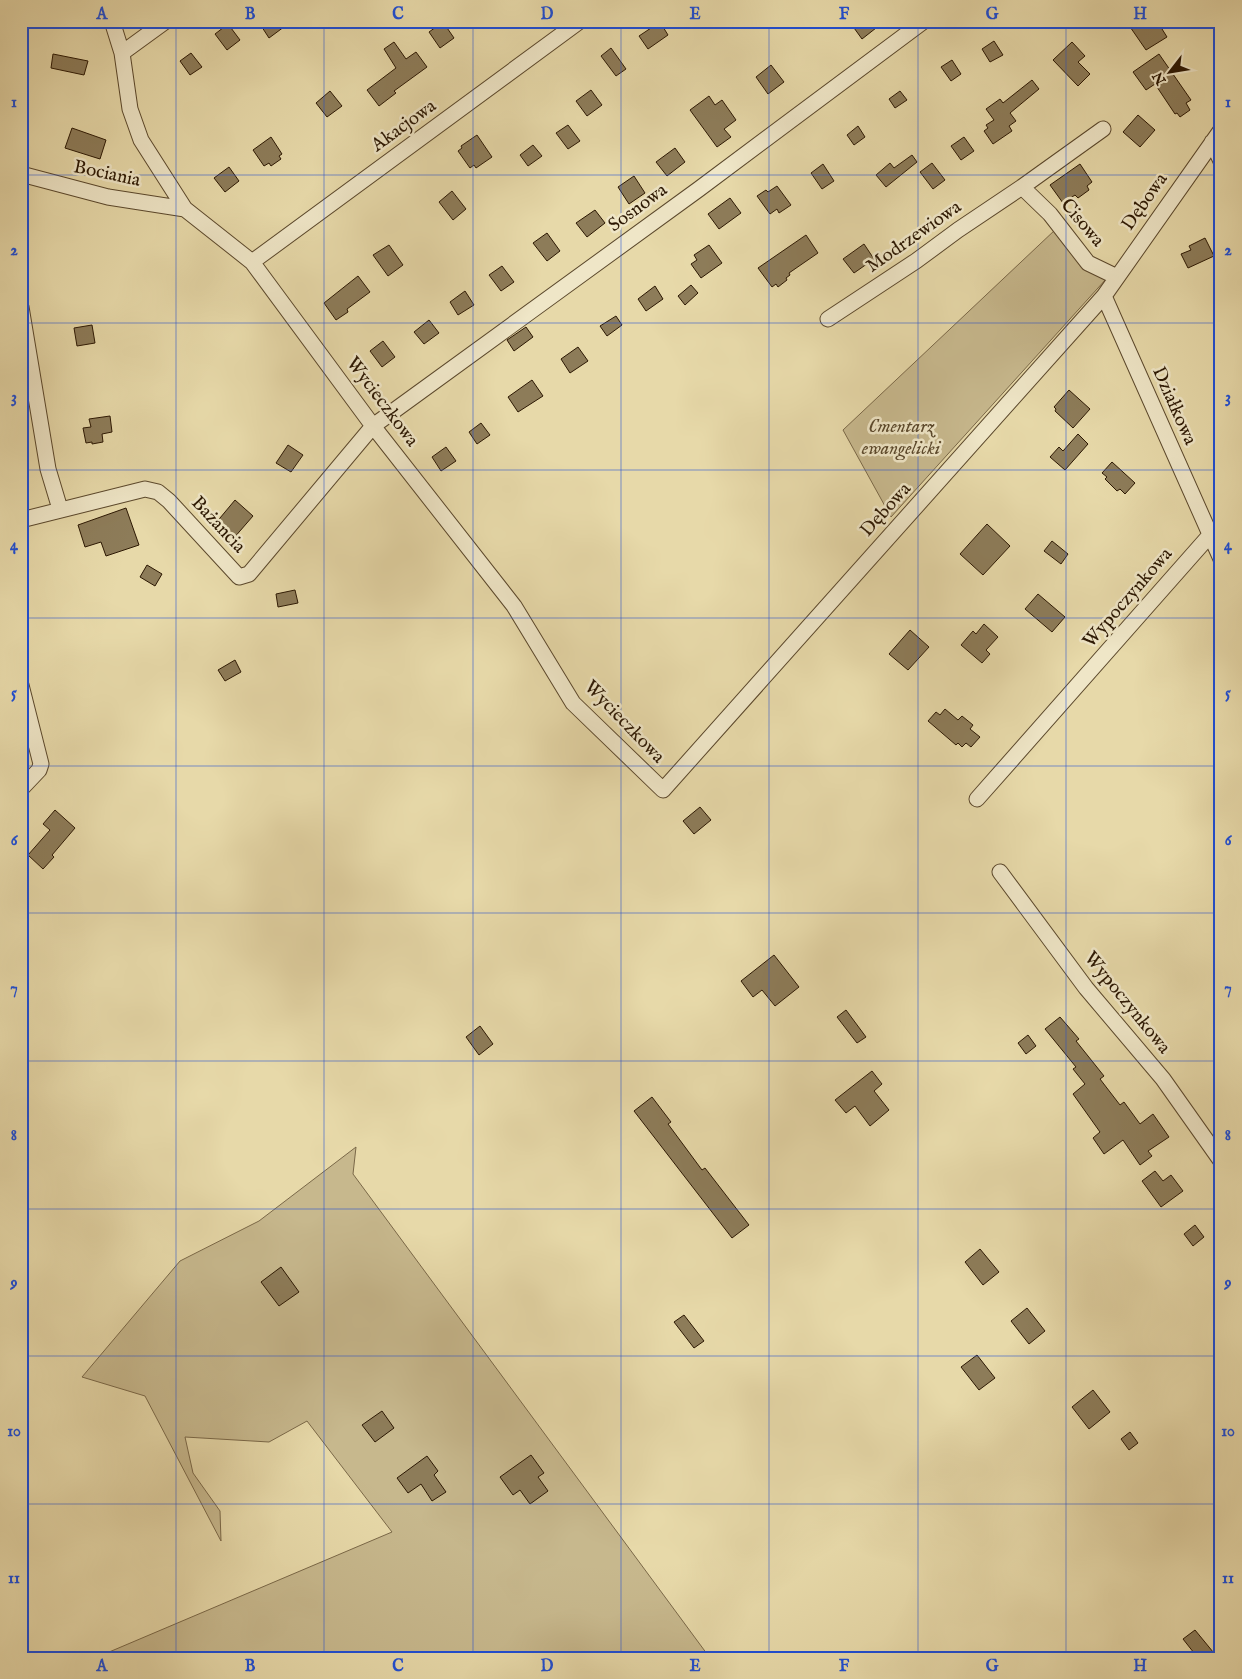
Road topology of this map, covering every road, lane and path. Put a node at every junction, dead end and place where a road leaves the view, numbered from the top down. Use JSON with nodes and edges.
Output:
{"nodes":[{"id":1,"x":112,"y":21,"type":"edge"},
{"id":2,"x":166,"y":21,"type":"edge"},
{"id":3,"x":580,"y":21,"type":"edge"},
{"id":4,"x":924,"y":21,"type":"edge"},
{"id":5,"x":122,"y":53,"type":"junction"},
{"id":6,"x":1103,"y":129,"type":"dead end"},
{"id":7,"x":1216,"y":136,"type":"edge"},
{"id":8,"x":1221,"y":161,"type":"edge"},
{"id":9,"x":21,"y":174,"type":"edge"},
{"id":10,"x":1022,"y":187,"type":"junction"},
{"id":11,"x":185,"y":209,"type":"junction"},
{"id":12,"x":252,"y":262,"type":"junction"},
{"id":13,"x":1117,"y":277,"type":"junction"},
{"id":14,"x":1104,"y":296,"type":"junction"},
{"id":15,"x":21,"y":306,"type":"edge"},
{"id":16,"x":828,"y":319,"type":"dead end"},
{"id":17,"x":374,"y":426,"type":"junction"},
{"id":18,"x":60,"y":509,"type":"junction"},
{"id":19,"x":21,"y":520,"type":"edge"},
{"id":20,"x":1210,"y":535,"type":"junction"},
{"id":21,"x":1221,"y":559,"type":"edge"},
{"id":22,"x":21,"y":685,"type":"edge"},
{"id":23,"x":21,"y":789,"type":"edge"},
{"id":24,"x":663,"y":790,"type":"joint"},
{"id":25,"x":977,"y":799,"type":"dead end"},
{"id":26,"x":1000,"y":872,"type":"dead end"},
{"id":27,"x":1221,"y":1161,"type":"edge"}],
"edges":[{"from":1,"to":5,"type":"street","name":"Wycieczkowa"},
{"from":2,"to":5,"type":"street"},
{"from":3,"to":12,"type":"street","name":"Akacjowa"},
{"from":4,"to":17,"type":"street","name":"Sosnowa"},
{"from":5,"to":11,"type":"street","name":"Wycieczkowa"},
{"from":6,"to":10,"type":"street","name":"Modrzewiowa"},
{"from":7,"to":8,"type":"street"},
{"from":7,"to":13,"type":"street","name":"Dębowa"},
{"from":9,"to":11,"type":"street","name":"Bociania"},
{"from":10,"to":13,"type":"street","name":"Cisowa"},
{"from":10,"to":16,"type":"street","name":"Modrzewiowa"},
{"from":11,"to":12,"type":"street","name":"Wycieczkowa"},
{"from":12,"to":17,"type":"street","name":"Wycieczkowa"},
{"from":13,"to":14,"type":"street","name":"Dębowa"},
{"from":14,"to":20,"type":"street","name":"Działkowa"},
{"from":14,"to":24,"type":"street","name":"Dębowa"},
{"from":15,"to":18,"type":"street"},
{"from":17,"to":18,"type":"street","name":"Bażancia"},
{"from":17,"to":24,"type":"street","name":"Wycieczkowa"},
{"from":18,"to":19,"type":"street","name":"Bażancia"},
{"from":20,"to":21,"type":"street","name":"Działkowa"},
{"from":20,"to":25,"type":"street","name":"Wypoczynkowa"},
{"from":22,"to":23,"type":"street"},
{"from":26,"to":27,"type":"street","name":"Wypoczynkowa"}]}
